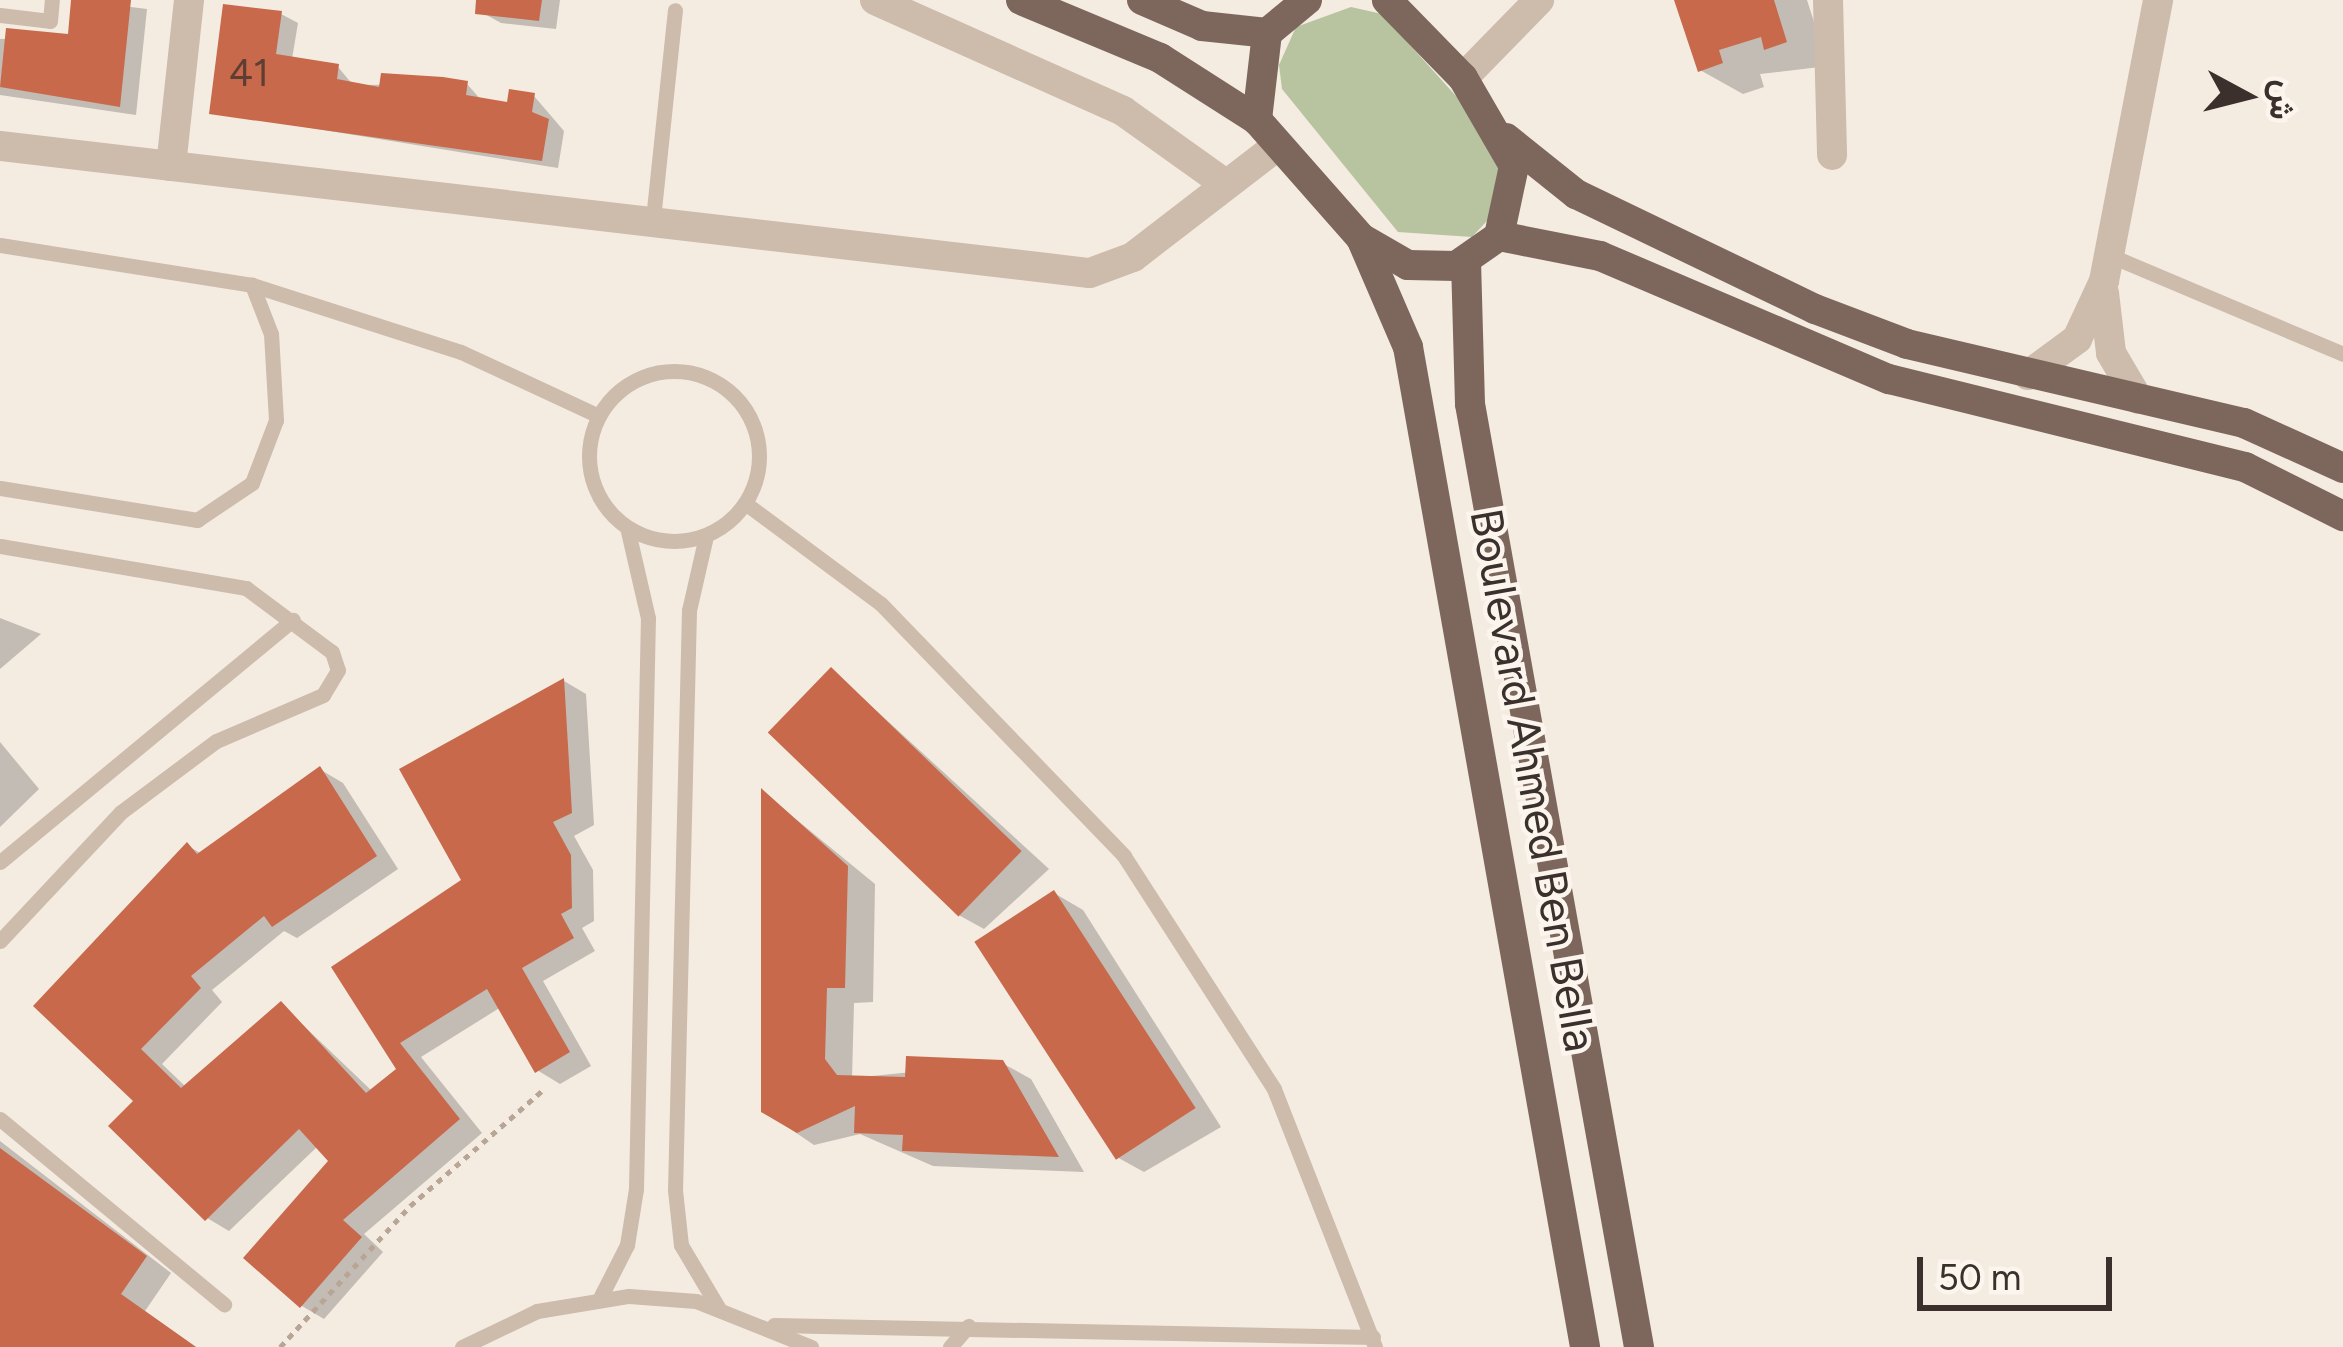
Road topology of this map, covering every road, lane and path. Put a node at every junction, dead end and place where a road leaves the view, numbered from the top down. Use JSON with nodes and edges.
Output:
{"nodes":[{"id":1,"x":52,"y":0,"type":"edge"},
{"id":2,"x":189,"y":0,"type":"edge"},
{"id":3,"x":874,"y":0,"type":"edge"},
{"id":4,"x":1022,"y":0,"type":"edge"},
{"id":5,"x":1142,"y":0,"type":"edge"},
{"id":6,"x":1307,"y":0,"type":"edge"},
{"id":7,"x":1539,"y":0,"type":"edge"},
{"id":8,"x":1828,"y":0,"type":"edge"},
{"id":9,"x":2158,"y":0,"type":"edge"},
{"id":10,"x":1390,"y":1,"type":"edge"},
{"id":11,"x":675,"y":10,"type":"dead end"},
{"id":12,"x":0,"y":15,"type":"edge"},
{"id":13,"x":1276,"y":17,"type":"edge"},
{"id":14,"x":1463,"y":78,"type":"junction"},
{"id":15,"x":1257,"y":120,"type":"junction"},
{"id":16,"x":1506,"y":137,"type":"junction"},
{"id":17,"x":0,"y":146,"type":"edge"},
{"id":18,"x":1273,"y":149,"type":"junction"},
{"id":19,"x":1832,"y":154,"type":"dead end"},
{"id":20,"x":172,"y":166,"type":"junction"},
{"id":21,"x":1224,"y":183,"type":"junction"},
{"id":22,"x":652,"y":219,"type":"junction"},
{"id":23,"x":1499,"y":236,"type":"junction"},
{"id":24,"x":1360,"y":238,"type":"junction"},
{"id":25,"x":0,"y":245,"type":"edge"},
{"id":26,"x":1466,"y":261,"type":"junction"},
{"id":27,"x":2106,"y":268,"type":"junction"},
{"id":28,"x":251,"y":285,"type":"junction"},
{"id":29,"x":2343,"y":354,"type":"edge"},
{"id":30,"x":2028,"y":375,"type":"junction"},
{"id":31,"x":2138,"y":399,"type":"junction"},
{"id":32,"x":599,"y":416,"type":"junction"},
{"id":33,"x":2343,"y":468,"type":"edge"},
{"id":34,"x":0,"y":488,"type":"edge"},
{"id":35,"x":745,"y":503,"type":"junction"},
{"id":36,"x":2343,"y":516,"type":"edge"},
{"id":37,"x":627,"y":527,"type":"junction"},
{"id":38,"x":706,"y":536,"type":"junction"},
{"id":39,"x":0,"y":546,"type":"edge"},
{"id":40,"x":293,"y":620,"type":"junction"},
{"id":41,"x":0,"y":862,"type":"edge"},
{"id":42,"x":0,"y":941,"type":"edge"},
{"id":43,"x":543,"y":1090,"type":"dead end"},
{"id":44,"x":0,"y":1119,"type":"edge"},
{"id":45,"x":602,"y":1296,"type":"junction"},
{"id":46,"x":224,"y":1304,"type":"dead end"},
{"id":47,"x":719,"y":1309,"type":"junction"},
{"id":48,"x":774,"y":1325,"type":"junction"},
{"id":49,"x":968,"y":1326,"type":"junction"},
{"id":50,"x":1374,"y":1342,"type":"edge"},
{"id":51,"x":280,"y":1347,"type":"edge"},
{"id":52,"x":462,"y":1347,"type":"edge"},
{"id":53,"x":811,"y":1347,"type":"edge"},
{"id":54,"x":950,"y":1347,"type":"edge"},
{"id":55,"x":1585,"y":1347,"type":"edge"},
{"id":56,"x":1640,"y":1347,"type":"edge"}],
"edges":[{"from":1,"to":12,"type":"lane"},
{"from":2,"to":20,"type":"street"},
{"from":3,"to":21,"type":"street"},
{"from":4,"to":15,"type":"main road"},
{"from":5,"to":13,"type":"main road"},
{"from":6,"to":13,"type":"main road"},
{"from":7,"to":14,"type":"street"},
{"from":8,"to":19,"type":"street"},
{"from":9,"to":27,"type":"street"},
{"from":10,"to":14,"type":"main road"},
{"from":11,"to":22,"type":"lane"},
{"from":13,"to":15,"type":"main road"},
{"from":14,"to":16,"type":"main road"},
{"from":15,"to":18,"type":"main road"},
{"from":16,"to":23,"type":"main road"},
{"from":16,"to":30,"type":"main road"},
{"from":17,"to":20,"type":"street"},
{"from":18,"to":21,"type":"street"},
{"from":18,"to":24,"type":"main road"},
{"from":20,"to":22,"type":"street"},
{"from":21,"to":22,"type":"street"},
{"from":23,"to":26,"type":"main road"},
{"from":23,"to":36,"type":"main road"},
{"from":24,"to":26,"type":"main road"},
{"from":24,"to":55,"type":"main road","name":"Boulevard Ahmed Ben Bella"},
{"from":25,"to":28,"type":"lane"},
{"from":26,"to":56,"type":"main road","name":"Boulevard Ahmed Ben Bella"},
{"from":27,"to":29,"type":"lane"},
{"from":27,"to":30,"type":"street"},
{"from":27,"to":31,"type":"street"},
{"from":28,"to":32,"type":"lane"},
{"from":28,"to":34,"type":"lane"},
{"from":30,"to":31,"type":"main road"},
{"from":31,"to":33,"type":"main road"},
{"from":32,"to":35,"type":"lane"},
{"from":32,"to":37,"type":"lane"},
{"from":35,"to":38,"type":"lane"},
{"from":35,"to":50,"type":"lane"},
{"from":37,"to":38,"type":"lane"},
{"from":37,"to":45,"type":"lane"},
{"from":38,"to":47,"type":"lane"},
{"from":39,"to":40,"type":"lane"},
{"from":40,"to":41,"type":"lane"},
{"from":40,"to":42,"type":"lane"},
{"from":43,"to":51,"type":"path"},
{"from":44,"to":46,"type":"lane"},
{"from":45,"to":47,"type":"lane"},
{"from":45,"to":52,"type":"lane"},
{"from":47,"to":48,"type":"lane"},
{"from":48,"to":49,"type":"lane"},
{"from":48,"to":53,"type":"lane"},
{"from":49,"to":50,"type":"lane"},
{"from":49,"to":54,"type":"lane"}]}
